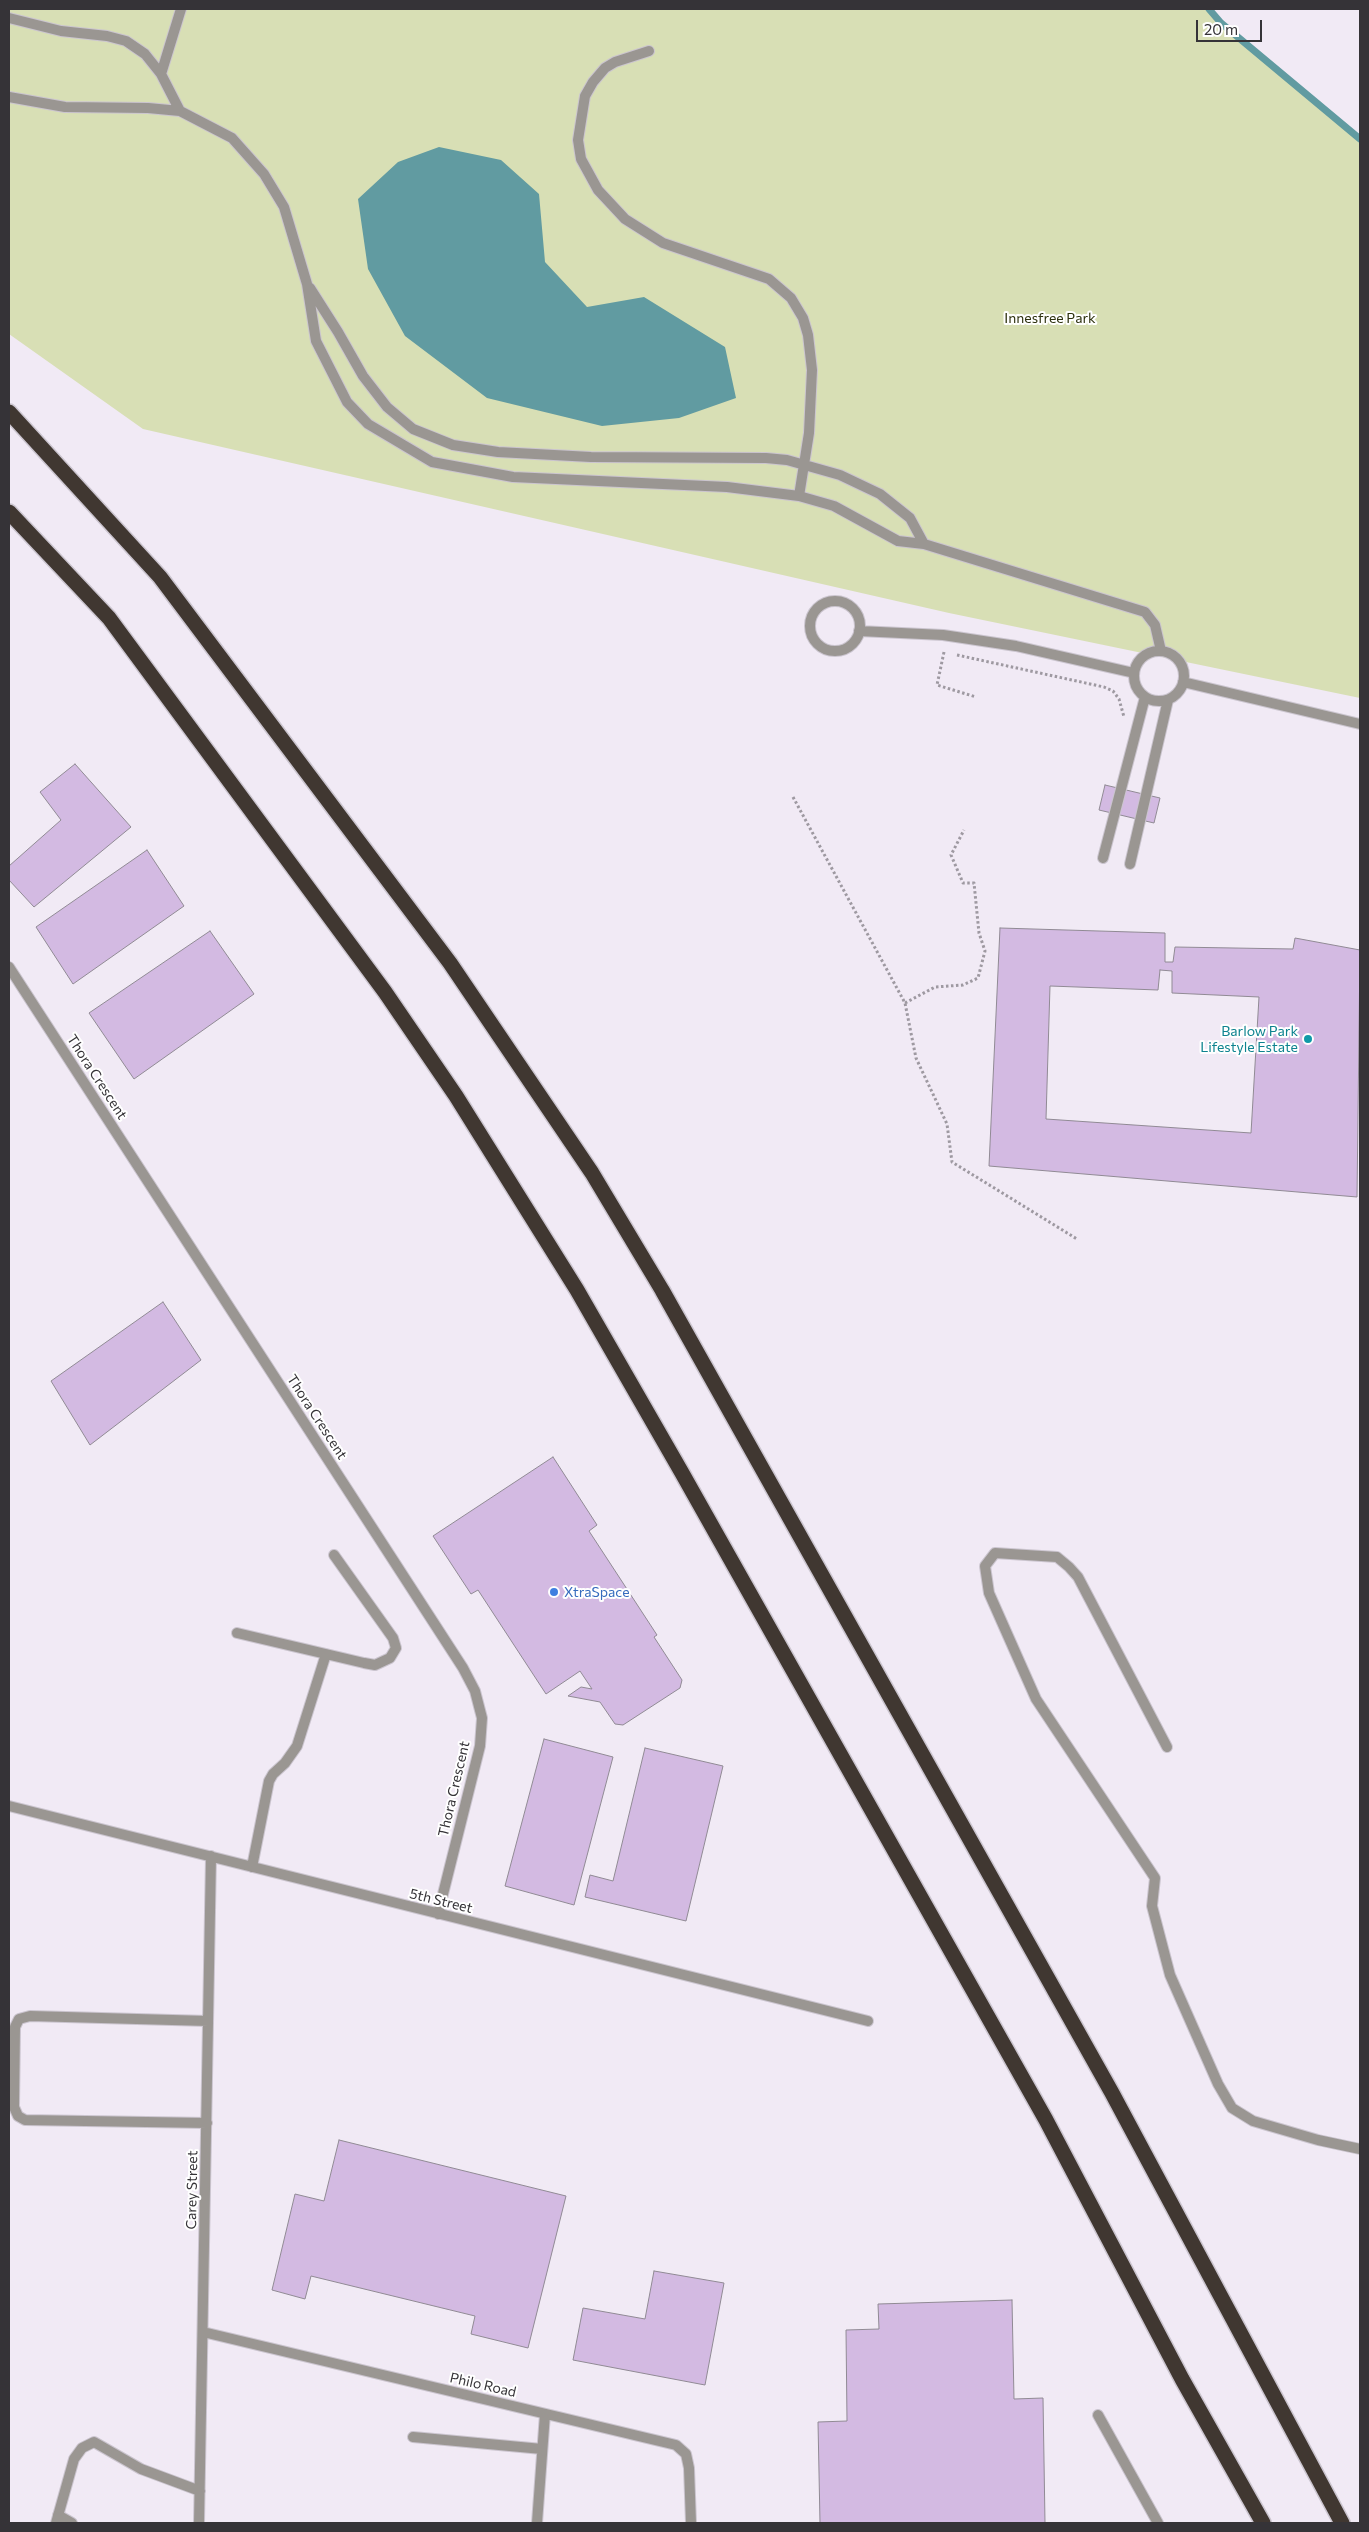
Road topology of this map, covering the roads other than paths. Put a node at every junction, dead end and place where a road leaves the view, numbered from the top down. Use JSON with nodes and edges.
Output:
{"nodes":[{"id":1,"x":181,"y":9,"type":"edge"},
{"id":2,"x":9,"y":18,"type":"edge"},
{"id":3,"x":649,"y":50,"type":"dead end"},
{"id":4,"x":161,"y":74,"type":"junction"},
{"id":5,"x":9,"y":97,"type":"edge"},
{"id":6,"x":180,"y":111,"type":"junction"},
{"id":7,"x":307,"y":284,"type":"junction"},
{"id":8,"x":9,"y":412,"type":"edge"},
{"id":9,"x":804,"y":465,"type":"junction"},
{"id":10,"x":799,"y":496,"type":"junction"},
{"id":11,"x":9,"y":512,"type":"edge"},
{"id":12,"x":924,"y":544,"type":"junction"},
{"id":13,"x":859,"y":631,"type":"junction"},
{"id":14,"x":1161,"y":651,"type":"junction"},
{"id":15,"x":1134,"y":673,"type":"junction"},
{"id":16,"x":1183,"y":682,"type":"junction"},
{"id":17,"x":1145,"y":698,"type":"junction"},
{"id":18,"x":1168,"y":700,"type":"junction"},
{"id":19,"x":1360,"y":724,"type":"edge"},
{"id":20,"x":1103,"y":858,"type":"dead end"},
{"id":21,"x":1130,"y":864,"type":"dead end"},
{"id":22,"x":9,"y":967,"type":"edge"},
{"id":23,"x":334,"y":1556,"type":"dead end"},
{"id":24,"x":236,"y":1633,"type":"dead end"},
{"id":25,"x":326,"y":1654,"type":"junction"},
{"id":26,"x":1167,"y":1746,"type":"dead end"},
{"id":27,"x":9,"y":1806,"type":"edge"},
{"id":28,"x":211,"y":1856,"type":"junction"},
{"id":29,"x":252,"y":1867,"type":"junction"},
{"id":30,"x":438,"y":1914,"type":"junction"},
{"id":31,"x":208,"y":2021,"type":"junction"},
{"id":32,"x":868,"y":2021,"type":"dead end"},
{"id":33,"x":207,"y":2123,"type":"junction"},
{"id":34,"x":1360,"y":2149,"type":"edge"},
{"id":35,"x":203,"y":2332,"type":"junction"},
{"id":36,"x":545,"y":2414,"type":"junction"},
{"id":37,"x":1098,"y":2415,"type":"dead end"},
{"id":38,"x":413,"y":2437,"type":"dead end"},
{"id":39,"x":542,"y":2449,"type":"junction"},
{"id":40,"x":200,"y":2491,"type":"junction"},
{"id":41,"x":57,"y":2519,"type":"edge"},
{"id":42,"x":72,"y":2523,"type":"edge"},
{"id":43,"x":199,"y":2523,"type":"edge"},
{"id":44,"x":537,"y":2523,"type":"edge"},
{"id":45,"x":691,"y":2523,"type":"edge"},
{"id":46,"x":1158,"y":2523,"type":"edge"},
{"id":47,"x":1263,"y":2523,"type":"edge"},
{"id":48,"x":1342,"y":2523,"type":"edge"}],
"edges":[{"from":1,"to":4,"type":"lane"},
{"from":2,"to":4,"type":"lane"},
{"from":3,"to":9,"type":"lane"},
{"from":4,"to":6,"type":"lane"},
{"from":5,"to":6,"type":"lane"},
{"from":6,"to":7,"type":"lane"},
{"from":7,"to":9,"type":"lane"},
{"from":7,"to":10,"type":"lane"},
{"from":8,"to":48,"type":"highway"},
{"from":9,"to":10,"type":"lane"},
{"from":9,"to":12,"type":"lane"},
{"from":10,"to":12,"type":"lane"},
{"from":11,"to":47,"type":"highway"},
{"from":12,"to":14,"type":"lane"},
{"from":13,"to":13,"type":"lane"},
{"from":13,"to":15,"type":"lane"},
{"from":14,"to":15,"type":"lane"},
{"from":14,"to":16,"type":"lane"},
{"from":15,"to":17,"type":"lane"},
{"from":16,"to":18,"type":"lane"},
{"from":16,"to":19,"type":"lane"},
{"from":17,"to":18,"type":"lane"},
{"from":17,"to":20,"type":"lane"},
{"from":18,"to":21,"type":"lane"},
{"from":22,"to":30,"type":"lane","name":"Thora Crescent"},
{"from":23,"to":25,"type":"lane"},
{"from":24,"to":25,"type":"lane"},
{"from":25,"to":29,"type":"lane"},
{"from":26,"to":34,"type":"lane"},
{"from":27,"to":28,"type":"lane","name":"5th Street"},
{"from":28,"to":29,"type":"lane","name":"5th Street"},
{"from":28,"to":31,"type":"lane","name":"Carey Street"},
{"from":29,"to":30,"type":"lane","name":"5th Street"},
{"from":30,"to":32,"type":"lane","name":"5th Street"},
{"from":31,"to":33,"type":"lane","name":"Carey Street"},
{"from":31,"to":33,"type":"lane"},
{"from":33,"to":35,"type":"lane","name":"Carey Street"},
{"from":35,"to":36,"type":"lane","name":"Philo Road"},
{"from":35,"to":40,"type":"lane","name":"Carey Street"},
{"from":36,"to":39,"type":"lane"},
{"from":36,"to":45,"type":"lane","name":"Philo Road"},
{"from":37,"to":46,"type":"lane"},
{"from":38,"to":39,"type":"lane"},
{"from":39,"to":44,"type":"lane"},
{"from":40,"to":41,"type":"lane"},
{"from":40,"to":43,"type":"lane","name":"Carey Street"},
{"from":41,"to":42,"type":"lane"}]}
